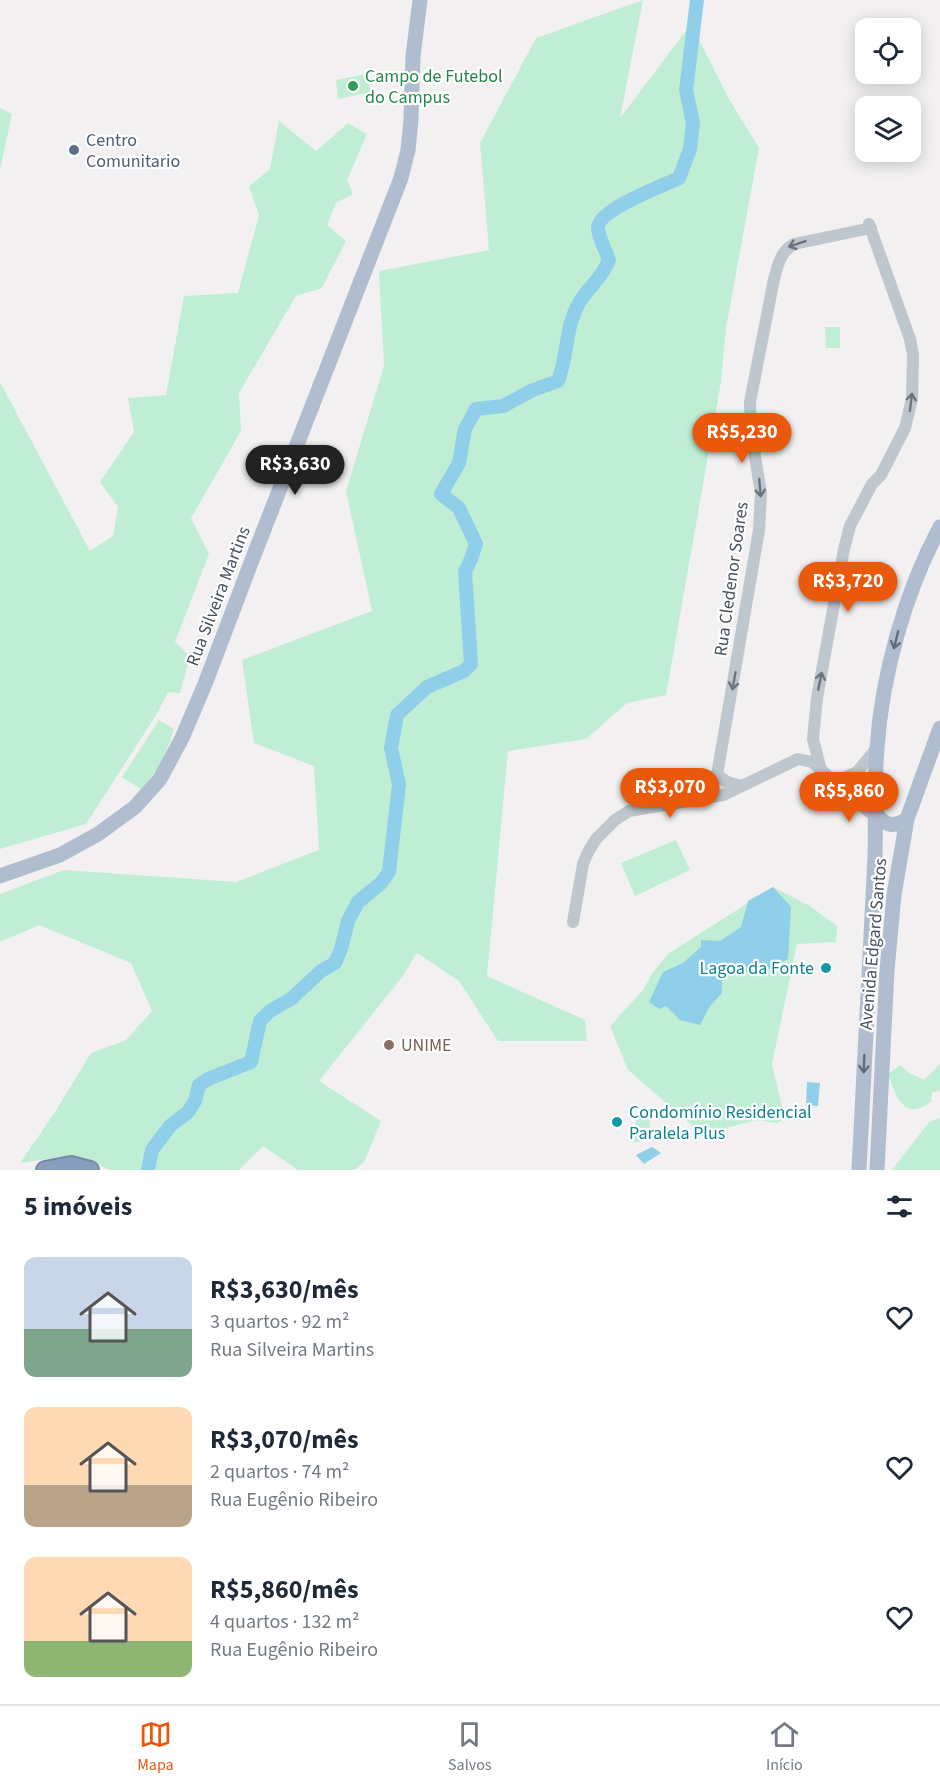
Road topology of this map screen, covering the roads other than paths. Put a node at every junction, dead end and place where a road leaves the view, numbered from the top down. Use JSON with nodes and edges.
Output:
{"nodes":[{"id":1,"x":420,"y":0,"type":"edge"},
{"id":2,"x":940,"y":527,"type":"edge"},
{"id":3,"x":940,"y":728,"type":"edge"},
{"id":4,"x":813,"y":739,"type":"junction"},
{"id":5,"x":877,"y":748,"type":"junction"},
{"id":6,"x":798,"y":759,"type":"junction"},
{"id":7,"x":821,"y":770,"type":"junction"},
{"id":8,"x":876,"y":773,"type":"junction"},
{"id":9,"x":717,"y":775,"type":"junction"},
{"id":10,"x":742,"y":786,"type":"junction"},
{"id":11,"x":842,"y":789,"type":"junction"},
{"id":12,"x":694,"y":800,"type":"junction"},
{"id":13,"x":875,"y":813,"type":"junction"},
{"id":14,"x":907,"y":819,"type":"junction"},
{"id":15,"x":874,"y":833,"type":"junction"},
{"id":16,"x":902,"y":847,"type":"junction"},
{"id":17,"x":875,"y":855,"type":"junction"},
{"id":18,"x":0,"y":876,"type":"edge"},
{"id":19,"x":573,"y":922,"type":"dead end"},
{"id":20,"x":45,"y":1170,"type":"edge"},
{"id":21,"x":90,"y":1170,"type":"edge"},
{"id":22,"x":859,"y":1170,"type":"edge"},
{"id":23,"x":876,"y":1170,"type":"edge"}],
"edges":[{"from":1,"to":18,"type":"main road","name":"Rua Silveira Martins"},
{"from":2,"to":5,"type":"main road","name":"Avenida Edgard Santos","one_way":true},
{"from":3,"to":14,"type":"main road","name":"Avenida Edgard Santos"},
{"from":4,"to":6,"type":"street"},
{"from":4,"to":7,"type":"street"},
{"from":4,"to":9,"type":"street","name":"Rua Cledenor Soares","one_way":true},
{"from":5,"to":8,"type":"main road","name":"Avenida Edgard Santos"},
{"from":5,"to":11,"type":"street"},
{"from":6,"to":7,"type":"street"},
{"from":6,"to":10,"type":"street"},
{"from":7,"to":11,"type":"street"},
{"from":8,"to":11,"type":"street"},
{"from":8,"to":13,"type":"main road","name":"Avenida Edgard Santos"},
{"from":9,"to":10,"type":"street"},
{"from":9,"to":12,"type":"street"},
{"from":10,"to":12,"type":"street"},
{"from":11,"to":13,"type":"street"},
{"from":11,"to":15,"type":"street"},
{"from":12,"to":19,"type":"street"},
{"from":13,"to":14,"type":"main road"},
{"from":13,"to":15,"type":"main road","name":"Avenida Edgard Santos"},
{"from":13,"to":16,"type":"main road"},
{"from":14,"to":16,"type":"main road","name":"Avenida Edgard Santos"},
{"from":15,"to":17,"type":"main road","name":"Avenida Edgard Santos"},
{"from":16,"to":17,"type":"main road"},
{"from":16,"to":23,"type":"main road","name":"Avenida Edgard Santos"},
{"from":17,"to":22,"type":"main road","name":"Avenida Edgard Santos","one_way":true},
{"from":20,"to":21,"type":"highway"}]}
